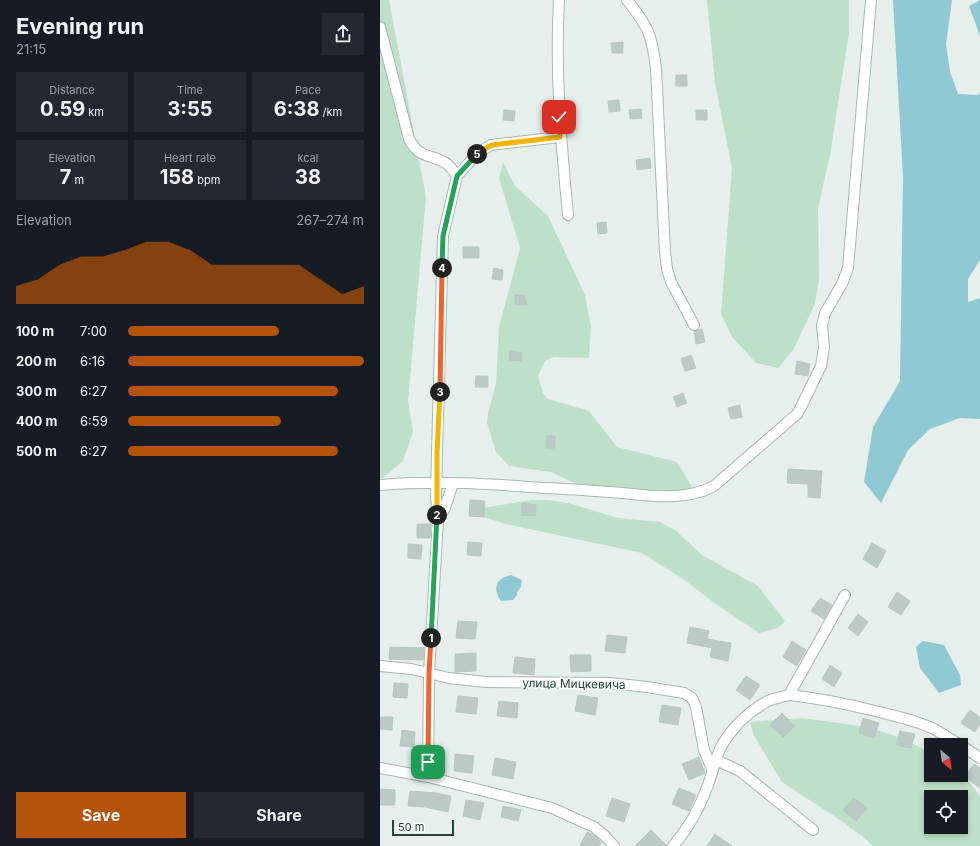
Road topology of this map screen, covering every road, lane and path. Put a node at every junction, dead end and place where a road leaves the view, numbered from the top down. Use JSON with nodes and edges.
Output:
{"nodes":[{"id":1,"x":559,"y":0,"type":"edge"},
{"id":2,"x":627,"y":0,"type":"edge"},
{"id":3,"x":870,"y":0,"type":"edge"},
{"id":4,"x":380,"y":27,"type":"edge"},
{"id":5,"x":560,"y":137,"type":"junction"},
{"id":6,"x":457,"y":176,"type":"junction"},
{"id":7,"x":568,"y":215,"type":"dead end"},
{"id":8,"x":694,"y":325,"type":"dead end"},
{"id":9,"x":437,"y":482,"type":"junction"},
{"id":10,"x":453,"y":483,"type":"junction"},
{"id":11,"x":380,"y":485,"type":"edge"},
{"id":12,"x":438,"y":520,"type":"junction"},
{"id":13,"x":844,"y":595,"type":"dead end"},
{"id":14,"x":380,"y":666,"type":"edge"},
{"id":15,"x":429,"y":673,"type":"junction"},
{"id":16,"x":789,"y":695,"type":"junction"},
{"id":17,"x":980,"y":758,"type":"edge"},
{"id":18,"x":714,"y":765,"type":"junction"},
{"id":19,"x":380,"y":768,"type":"edge"},
{"id":20,"x":428,"y":777,"type":"junction"},
{"id":21,"x":814,"y":830,"type":"dead end"},
{"id":22,"x":614,"y":846,"type":"edge"},
{"id":23,"x":672,"y":846,"type":"edge"}],
"edges":[{"from":1,"to":5,"type":"street"},
{"from":2,"to":8,"type":"street"},
{"from":3,"to":10,"type":"street"},
{"from":4,"to":6,"type":"street"},
{"from":5,"to":6,"type":"street"},
{"from":5,"to":7,"type":"street"},
{"from":6,"to":9,"type":"street"},
{"from":9,"to":10,"type":"street"},
{"from":9,"to":11,"type":"street"},
{"from":9,"to":12,"type":"street"},
{"from":10,"to":12,"type":"street"},
{"from":12,"to":15,"type":"street"},
{"from":13,"to":16,"type":"street"},
{"from":14,"to":15,"type":"street","name":"улица Мицкевича"},
{"from":15,"to":18,"type":"street","name":"улица Мицкевича"},
{"from":15,"to":20,"type":"street"},
{"from":16,"to":17,"type":"street"},
{"from":16,"to":18,"type":"street"},
{"from":18,"to":21,"type":"street"},
{"from":18,"to":23,"type":"street"},
{"from":19,"to":20,"type":"street"},
{"from":20,"to":22,"type":"street"}]}
